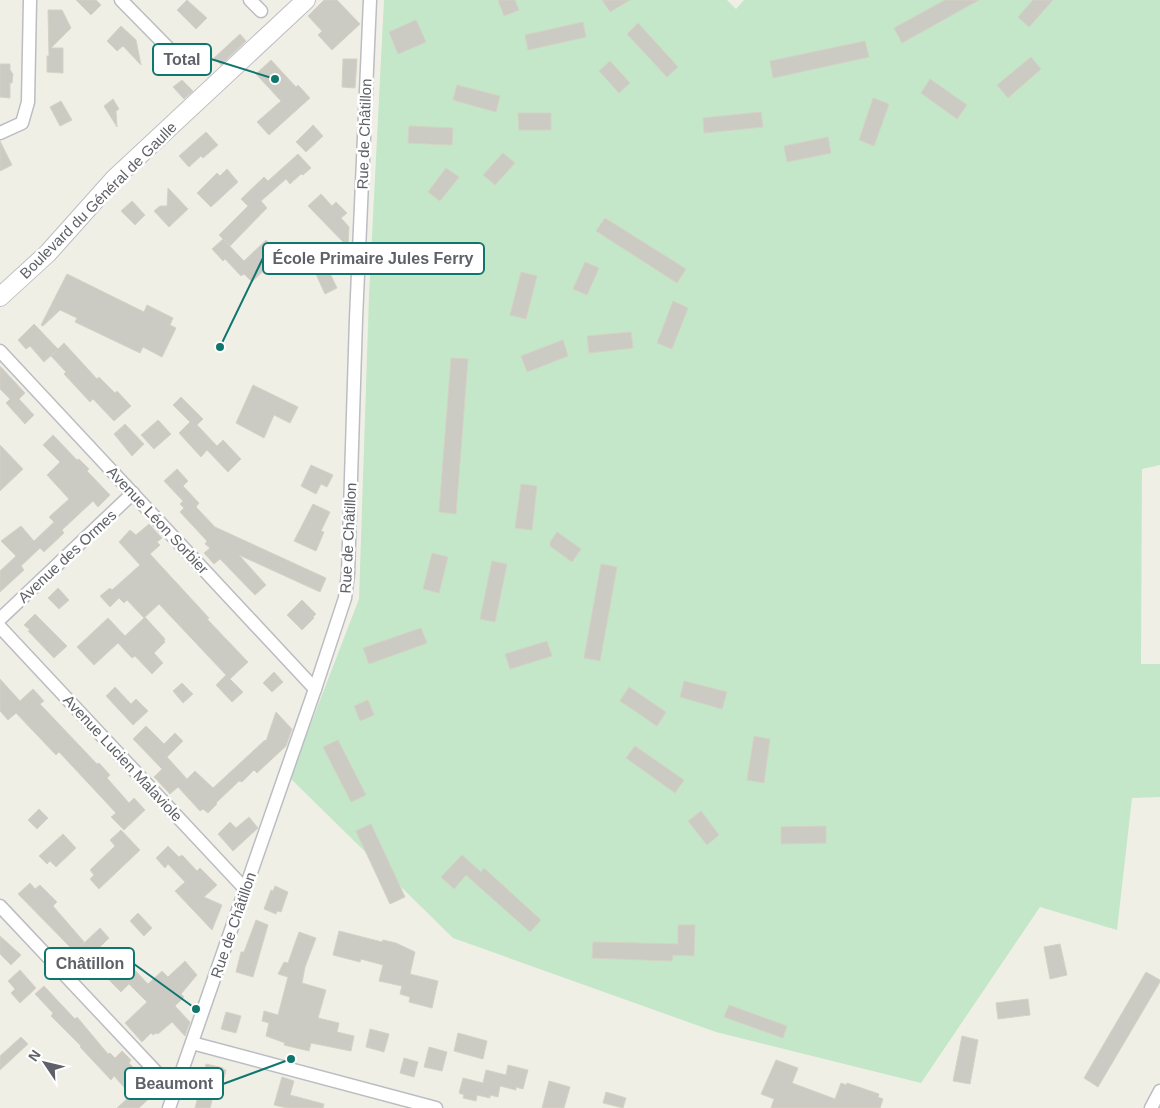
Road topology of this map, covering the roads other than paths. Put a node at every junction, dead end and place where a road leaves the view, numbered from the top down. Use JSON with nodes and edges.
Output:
{"nodes":[{"id":1,"x":30,"y":0,"type":"edge"},
{"id":2,"x":121,"y":0,"type":"edge"},
{"id":3,"x":250,"y":0,"type":"edge"},
{"id":4,"x":306,"y":0,"type":"edge"},
{"id":5,"x":370,"y":0,"type":"edge"},
{"id":6,"x":261,"y":10,"type":"dead end"},
{"id":7,"x":184,"y":64,"type":"dead end"},
{"id":8,"x":0,"y":133,"type":"edge"},
{"id":9,"x":0,"y":297,"type":"edge"},
{"id":10,"x":0,"y":351,"type":"edge"},
{"id":11,"x":133,"y":493,"type":"junction"},
{"id":12,"x":0,"y":619,"type":"edge"},
{"id":13,"x":0,"y":627,"type":"edge"},
{"id":14,"x":315,"y":689,"type":"junction"},
{"id":15,"x":245,"y":890,"type":"junction"},
{"id":16,"x":0,"y":906,"type":"edge"},
{"id":17,"x":192,"y":1043,"type":"junction"},
{"id":18,"x":175,"y":1092,"type":"junction"},
{"id":19,"x":1160,"y":1092,"type":"edge"},
{"id":20,"x":427,"y":1107,"type":"edge"},
{"id":21,"x":169,"y":1108,"type":"edge"},
{"id":22,"x":1151,"y":1108,"type":"edge"}],
"edges":[{"from":1,"to":8,"type":"street"},
{"from":2,"to":7,"type":"street"},
{"from":3,"to":6,"type":"street"},
{"from":4,"to":9,"type":"main road","name":"Boulevard du Général de Gaulle"},
{"from":5,"to":14,"type":"street","name":"Rue de Châtillon"},
{"from":10,"to":11,"type":"street","name":"Avenue Léon Sorbier"},
{"from":11,"to":12,"type":"street","name":"Avenue des Ormes"},
{"from":11,"to":14,"type":"street","name":"Avenue Léon Sorbier"},
{"from":13,"to":15,"type":"street","name":"Avenue Lucien Malaviole"},
{"from":14,"to":15,"type":"street","name":"Rue de Châtillon"},
{"from":15,"to":17,"type":"street","name":"Rue de Châtillon"},
{"from":16,"to":18,"type":"street"},
{"from":17,"to":18,"type":"street","name":"Rue de Châtillon"},
{"from":17,"to":20,"type":"street"},
{"from":18,"to":21,"type":"street","name":"Rue de Châtillon"},
{"from":19,"to":22,"type":"street"}]}
